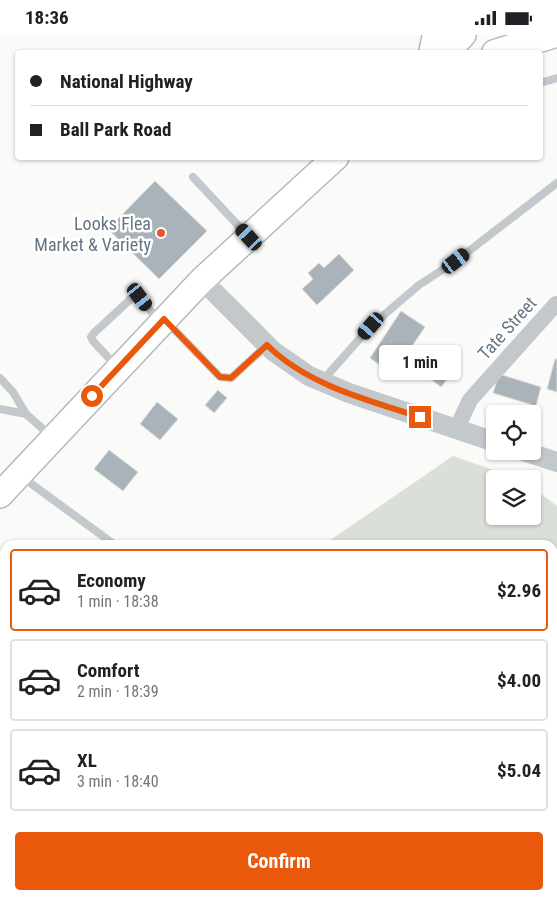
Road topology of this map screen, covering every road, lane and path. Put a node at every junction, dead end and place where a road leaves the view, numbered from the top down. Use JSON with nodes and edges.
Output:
{"nodes":[{"id":1,"x":436,"y":35,"type":"edge"},
{"id":2,"x":463,"y":35,"type":"edge"},
{"id":3,"x":552,"y":35,"type":"edge"},
{"id":4,"x":433,"y":50,"type":"edge"},
{"id":5,"x":449,"y":50,"type":"edge"},
{"id":6,"x":504,"y":50,"type":"edge"},
{"id":7,"x":557,"y":78,"type":"edge"},
{"id":8,"x":543,"y":82,"type":"edge"},
{"id":9,"x":333,"y":160,"type":"edge"},
{"id":10,"x":193,"y":177,"type":"dead end"},
{"id":11,"x":557,"y":183,"type":"edge"},
{"id":12,"x":249,"y":237,"type":"junction"},
{"id":13,"x":202,"y":279,"type":"junction"},
{"id":14,"x":556,"y":304,"type":"edge"},
{"id":15,"x":162,"y":321,"type":"junction"},
{"id":16,"x":267,"y":345,"type":"junction"},
{"id":17,"x":119,"y":368,"type":"junction"},
{"id":18,"x":0,"y":378,"type":"edge"},
{"id":19,"x":321,"y":381,"type":"junction"},
{"id":20,"x":0,"y":409,"type":"edge"},
{"id":21,"x":26,"y":414,"type":"junction"},
{"id":22,"x":456,"y":430,"type":"junction"},
{"id":23,"x":53,"y":438,"type":"junction"},
{"id":24,"x":486,"y":439,"type":"edge"},
{"id":25,"x":541,"y":457,"type":"edge"},
{"id":26,"x":557,"y":462,"type":"edge"},
{"id":27,"x":19,"y":475,"type":"junction"},
{"id":28,"x":0,"y":495,"type":"edge"},
{"id":29,"x":108,"y":540,"type":"edge"}],
"edges":[{"from":1,"to":4,"type":"highway"},
{"from":2,"to":5,"type":"main road"},
{"from":3,"to":6,"type":"highway"},
{"from":7,"to":8,"type":"lane"},
{"from":9,"to":12,"type":"main road"},
{"from":10,"to":12,"type":"lane"},
{"from":11,"to":19,"type":"lane"},
{"from":12,"to":13,"type":"main road"},
{"from":13,"to":15,"type":"main road"},
{"from":13,"to":16,"type":"street"},
{"from":14,"to":22,"type":"street","name":"Tate Street"},
{"from":15,"to":16,"type":"lane"},
{"from":15,"to":17,"type":"main road"},
{"from":15,"to":17,"type":"lane"},
{"from":16,"to":19,"type":"street"},
{"from":17,"to":23,"type":"main road"},
{"from":18,"to":21,"type":"lane"},
{"from":19,"to":22,"type":"street"},
{"from":20,"to":21,"type":"lane"},
{"from":21,"to":23,"type":"lane"},
{"from":22,"to":24,"type":"street"},
{"from":23,"to":27,"type":"main road"},
{"from":25,"to":26,"type":"street"},
{"from":27,"to":28,"type":"main road"},
{"from":27,"to":29,"type":"lane"}]}
